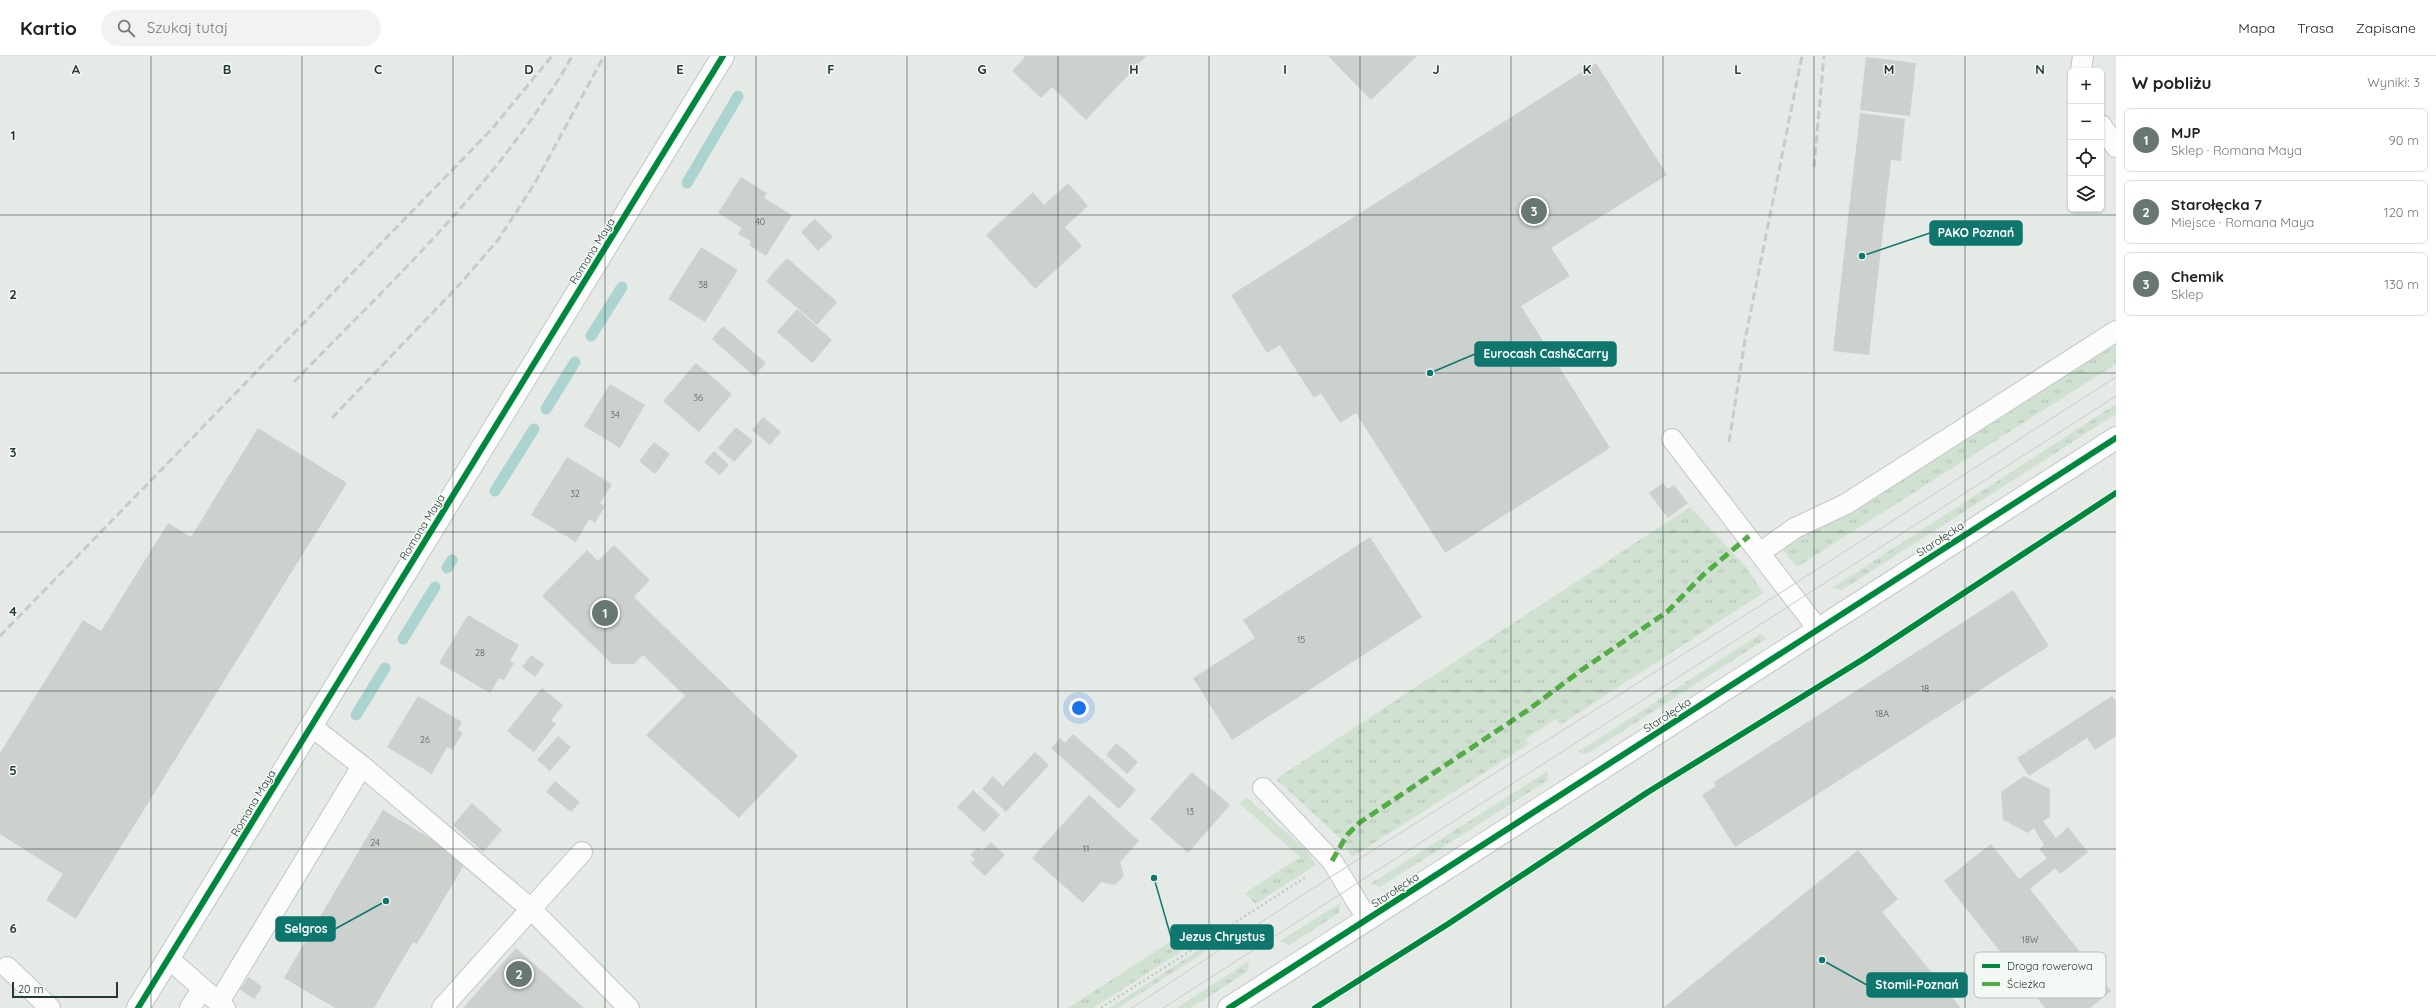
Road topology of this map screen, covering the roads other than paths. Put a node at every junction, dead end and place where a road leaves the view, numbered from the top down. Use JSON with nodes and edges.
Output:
{"nodes":[{"id":1,"x":723,"y":56,"type":"edge"},
{"id":2,"x":2083,"y":56,"type":"edge"},
{"id":3,"x":2082,"y":68,"type":"edge"},
{"id":4,"x":2104,"y":129,"type":"edge"},
{"id":5,"x":2116,"y":147,"type":"edge"},
{"id":6,"x":2116,"y":331,"type":"edge"},
{"id":7,"x":2116,"y":438,"type":"edge"},
{"id":8,"x":1672,"y":439,"type":"dead end"},
{"id":9,"x":1761,"y":552,"type":"junction"},
{"id":10,"x":1818,"y":629,"type":"junction"},
{"id":11,"x":312,"y":726,"type":"junction"},
{"id":12,"x":362,"y":766,"type":"junction"},
{"id":13,"x":1263,"y":788,"type":"dead end"},
{"id":14,"x":582,"y":852,"type":"dead end"},
{"id":15,"x":531,"y":909,"type":"junction"},
{"id":16,"x":1368,"y":920,"type":"junction"},
{"id":17,"x":169,"y":959,"type":"junction"},
{"id":18,"x":2,"y":967,"type":"edge"},
{"id":19,"x":202,"y":989,"type":"junction"},
{"id":20,"x":222,"y":1005,"type":"edge"},
{"id":21,"x":50,"y":1008,"type":"edge"},
{"id":22,"x":138,"y":1008,"type":"edge"},
{"id":23,"x":190,"y":1008,"type":"edge"},
{"id":24,"x":442,"y":1008,"type":"edge"},
{"id":25,"x":629,"y":1008,"type":"edge"},
{"id":26,"x":1229,"y":1008,"type":"edge"}],
"edges":[{"from":1,"to":11,"type":"street","name":"Romana Maya"},
{"from":2,"to":3,"type":"lane"},
{"from":4,"to":5,"type":"lane"},
{"from":6,"to":9,"type":"lane"},
{"from":7,"to":10,"type":"street","name":"Starołęcka"},
{"from":8,"to":9,"type":"lane"},
{"from":9,"to":10,"type":"lane"},
{"from":10,"to":16,"type":"street","name":"Starołęcka"},
{"from":11,"to":12,"type":"lane"},
{"from":11,"to":17,"type":"street","name":"Romana Maya"},
{"from":12,"to":15,"type":"lane"},
{"from":12,"to":20,"type":"lane"},
{"from":13,"to":16,"type":"lane"},
{"from":14,"to":15,"type":"lane"},
{"from":15,"to":24,"type":"lane"},
{"from":15,"to":25,"type":"lane"},
{"from":16,"to":26,"type":"street","name":"Starołęcka"},
{"from":17,"to":19,"type":"lane"},
{"from":17,"to":22,"type":"street","name":"Romana Maya"},
{"from":18,"to":21,"type":"lane"},
{"from":19,"to":20,"type":"lane"},
{"from":19,"to":23,"type":"lane"}]}
